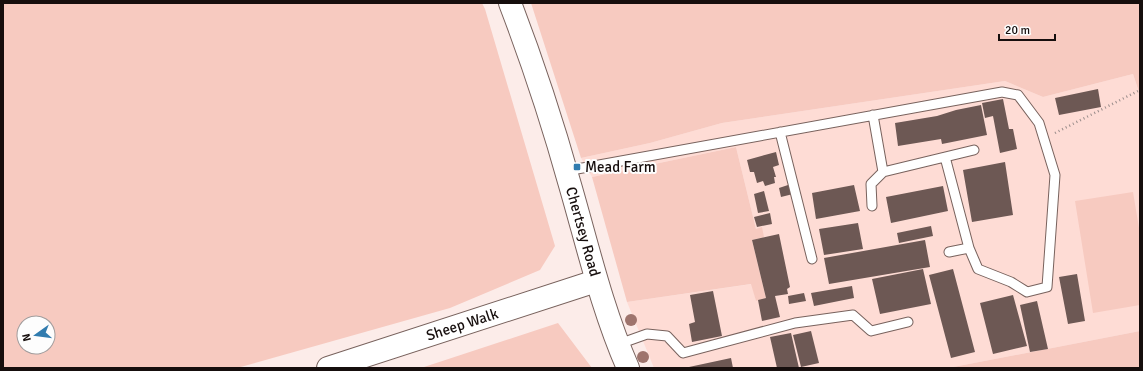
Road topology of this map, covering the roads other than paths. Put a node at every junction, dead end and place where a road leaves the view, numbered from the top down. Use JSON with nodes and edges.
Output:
{"nodes":[{"id":1,"x":510,"y":3,"type":"edge"},
{"id":2,"x":873,"y":115,"type":"junction"},
{"id":3,"x":780,"y":132,"type":"junction"},
{"id":4,"x":974,"y":150,"type":"dead end"},
{"id":5,"x":945,"y":157,"type":"junction"},
{"id":6,"x":566,"y":171,"type":"junction"},
{"id":7,"x":883,"y":172,"type":"junction"},
{"id":8,"x":872,"y":206,"type":"dead end"},
{"id":9,"x":969,"y":248,"type":"junction"},
{"id":10,"x":949,"y":252,"type":"dead end"},
{"id":11,"x":812,"y":259,"type":"dead end"},
{"id":12,"x":596,"y":281,"type":"junction"},
{"id":13,"x":908,"y":322,"type":"dead end"},
{"id":14,"x":617,"y":344,"type":"junction"},
{"id":15,"x":328,"y":368,"type":"edge"},
{"id":16,"x":628,"y":368,"type":"edge"}],
"edges":[{"from":1,"to":6,"type":"main road","name":"Chertsey Road"},
{"from":2,"to":3,"type":"lane"},
{"from":2,"to":7,"type":"lane"},
{"from":2,"to":9,"type":"lane"},
{"from":3,"to":6,"type":"lane"},
{"from":3,"to":11,"type":"lane"},
{"from":4,"to":5,"type":"lane"},
{"from":5,"to":7,"type":"lane"},
{"from":5,"to":9,"type":"lane"},
{"from":6,"to":12,"type":"main road","name":"Chertsey Road"},
{"from":7,"to":8,"type":"lane"},
{"from":9,"to":10,"type":"lane"},
{"from":12,"to":14,"type":"main road","name":"Chertsey Road"},
{"from":12,"to":15,"type":"main road","name":"Sheep Walk"},
{"from":13,"to":14,"type":"lane"},
{"from":14,"to":16,"type":"main road","name":"Chertsey Road"}]}
